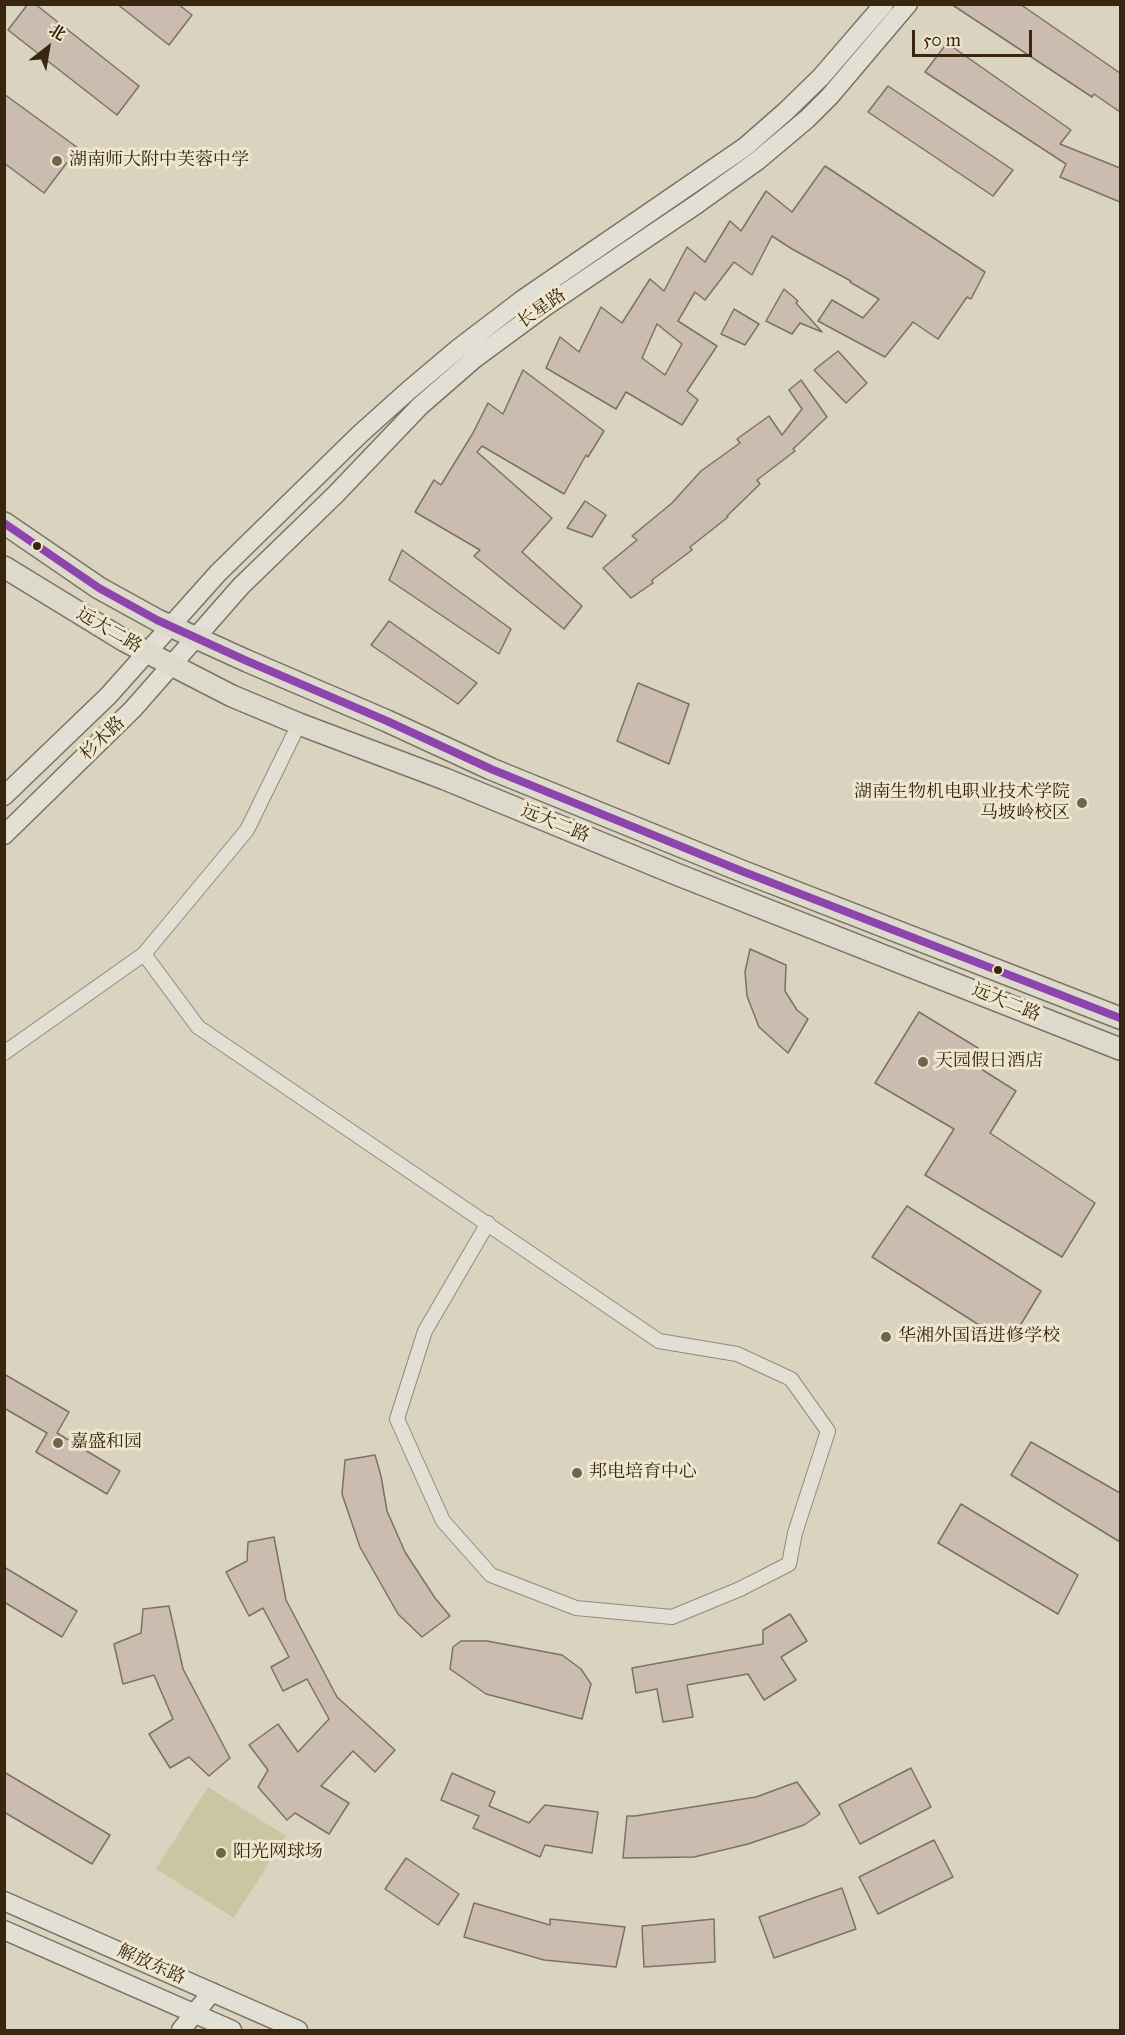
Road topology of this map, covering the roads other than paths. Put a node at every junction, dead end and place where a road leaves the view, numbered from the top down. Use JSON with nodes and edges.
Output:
{"nodes":[{"id":1,"x":884,"y":4,"type":"edge"},
{"id":2,"x":908,"y":4,"type":"edge"},
{"id":3,"x":4,"y":523,"type":"edge"},
{"id":4,"x":4,"y":567,"type":"edge"},
{"id":5,"x":171,"y":626,"type":"junction"},
{"id":6,"x":196,"y":639,"type":"junction"},
{"id":7,"x":147,"y":653,"type":"junction"},
{"id":8,"x":172,"y":666,"type":"junction"},
{"id":9,"x":299,"y":724,"type":"junction"},
{"id":10,"x":4,"y":796,"type":"edge"},
{"id":11,"x":4,"y":835,"type":"edge"},
{"id":12,"x":144,"y":954,"type":"junction"},
{"id":13,"x":1120,"y":1018,"type":"edge"},
{"id":14,"x":1120,"y":1049,"type":"edge"},
{"id":15,"x":4,"y":1053,"type":"edge"},
{"id":16,"x":488,"y":1223,"type":"junction"},
{"id":17,"x":4,"y":1901,"type":"edge"},
{"id":18,"x":4,"y":1930,"type":"edge"},
{"id":19,"x":212,"y":1992,"type":"junction"},
{"id":20,"x":236,"y":2002,"type":"junction"},
{"id":21,"x":196,"y":2014,"type":"junction"},
{"id":22,"x":226,"y":2029,"type":"edge"},
{"id":23,"x":181,"y":2031,"type":"edge"},
{"id":24,"x":298,"y":2031,"type":"edge"}],
"edges":[{"from":1,"to":5,"type":"main road","name":"长星路"},
{"from":2,"to":6,"type":"main road","name":"长星路"},
{"from":3,"to":5,"type":"main road","name":"远大二路"},
{"from":4,"to":7,"type":"main road","name":"远大二路"},
{"from":5,"to":6,"type":"main road","name":"远大二路"},
{"from":5,"to":7,"type":"main road","name":"杉木路"},
{"from":6,"to":8,"type":"main road","name":"杉木路"},
{"from":6,"to":13,"type":"main road","name":"远大二路"},
{"from":7,"to":8,"type":"main road","name":"远大二路"},
{"from":7,"to":10,"type":"main road","name":"杉木路"},
{"from":8,"to":9,"type":"main road","name":"远大二路"},
{"from":8,"to":11,"type":"main road","name":"杉木路"},
{"from":9,"to":12,"type":"street"},
{"from":9,"to":14,"type":"main road","name":"远大二路"},
{"from":12,"to":15,"type":"street"},
{"from":12,"to":16,"type":"street"},
{"from":16,"to":16,"type":"street"},
{"from":17,"to":19,"type":"main road","name":"解放东路"},
{"from":18,"to":21,"type":"main road","name":"解放东路"},
{"from":19,"to":20,"type":"main road","name":"解放东路"},
{"from":19,"to":21,"type":"main road"},
{"from":20,"to":22,"type":"main road"},
{"from":20,"to":24,"type":"main road","name":"解放东路"},
{"from":21,"to":22,"type":"main road","name":"解放东路"},
{"from":21,"to":23,"type":"main road"}]}
